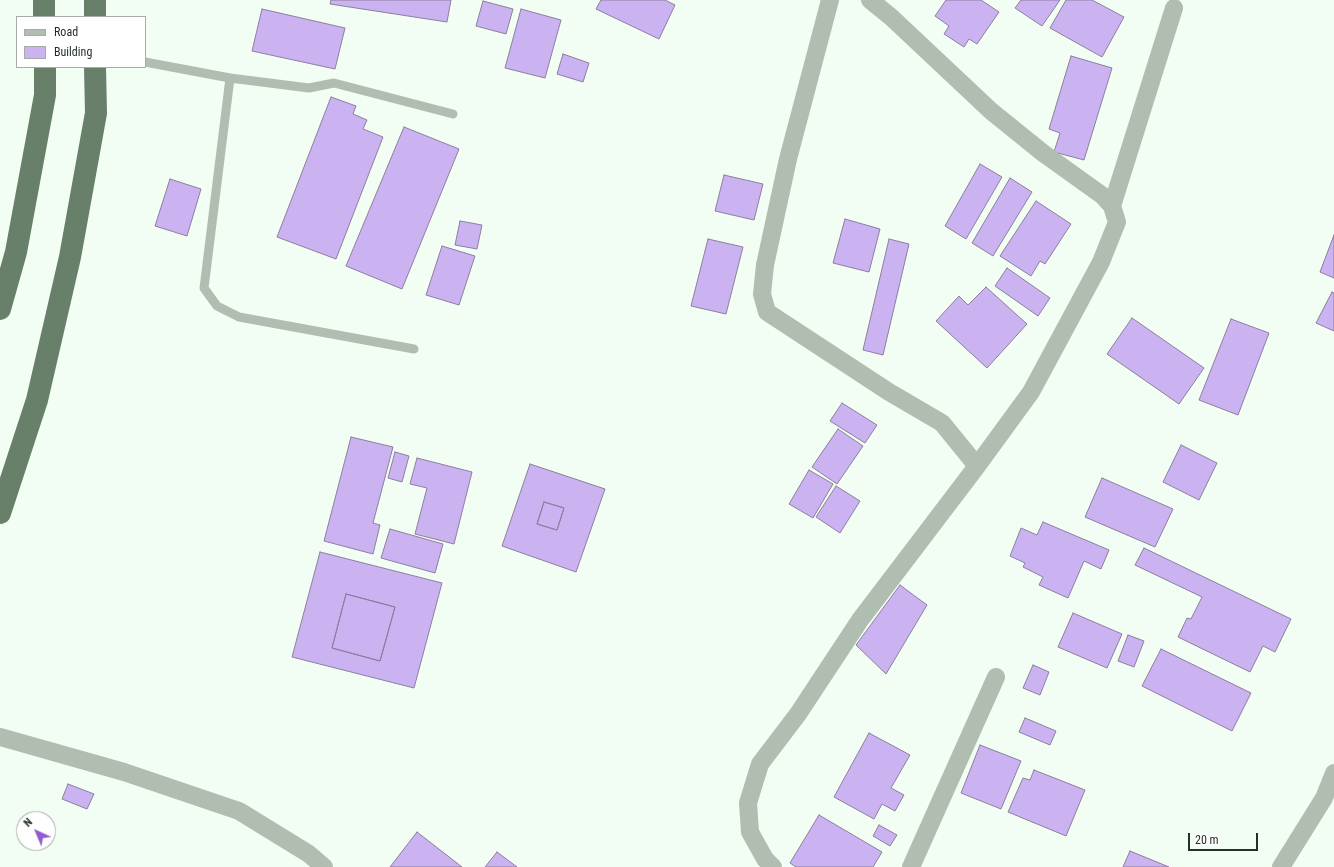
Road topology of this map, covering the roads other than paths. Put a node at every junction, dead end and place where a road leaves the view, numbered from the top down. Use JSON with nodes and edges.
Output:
{"nodes":[{"id":1,"x":44,"y":0,"type":"edge"},
{"id":2,"x":94,"y":0,"type":"edge"},
{"id":3,"x":830,"y":0,"type":"edge"},
{"id":4,"x":870,"y":0,"type":"edge"},
{"id":5,"x":1174,"y":8,"type":"dead end"},
{"id":6,"x":44,"y":16,"type":"edge"},
{"id":7,"x":95,"y":16,"type":"edge"},
{"id":8,"x":146,"y":62,"type":"edge"},
{"id":9,"x":45,"y":68,"type":"edge"},
{"id":10,"x":95,"y":68,"type":"edge"},
{"id":11,"x":230,"y":78,"type":"junction"},
{"id":12,"x":453,"y":114,"type":"dead end"},
{"id":13,"x":1112,"y":206,"type":"junction"},
{"id":14,"x":0,"y":309,"type":"edge"},
{"id":15,"x":414,"y":349,"type":"dead end"},
{"id":16,"x":977,"y":466,"type":"junction"},
{"id":17,"x":0,"y":514,"type":"edge"},
{"id":18,"x":996,"y":677,"type":"dead end"},
{"id":19,"x":0,"y":737,"type":"edge"},
{"id":20,"x":1334,"y":773,"type":"edge"},
{"id":21,"x":324,"y":867,"type":"edge"},
{"id":22,"x":773,"y":867,"type":"edge"},
{"id":23,"x":911,"y":867,"type":"edge"},
{"id":24,"x":1281,"y":867,"type":"edge"}],
"edges":[{"from":1,"to":6,"type":"highway"},
{"from":2,"to":7,"type":"highway"},
{"from":3,"to":16,"type":"street"},
{"from":4,"to":13,"type":"street"},
{"from":5,"to":13,"type":"street"},
{"from":8,"to":11,"type":"lane"},
{"from":9,"to":14,"type":"highway"},
{"from":10,"to":17,"type":"highway"},
{"from":11,"to":12,"type":"lane"},
{"from":11,"to":15,"type":"lane"},
{"from":13,"to":16,"type":"street"},
{"from":16,"to":22,"type":"street"},
{"from":18,"to":23,"type":"street"},
{"from":19,"to":21,"type":"street"},
{"from":20,"to":24,"type":"street"}]}
